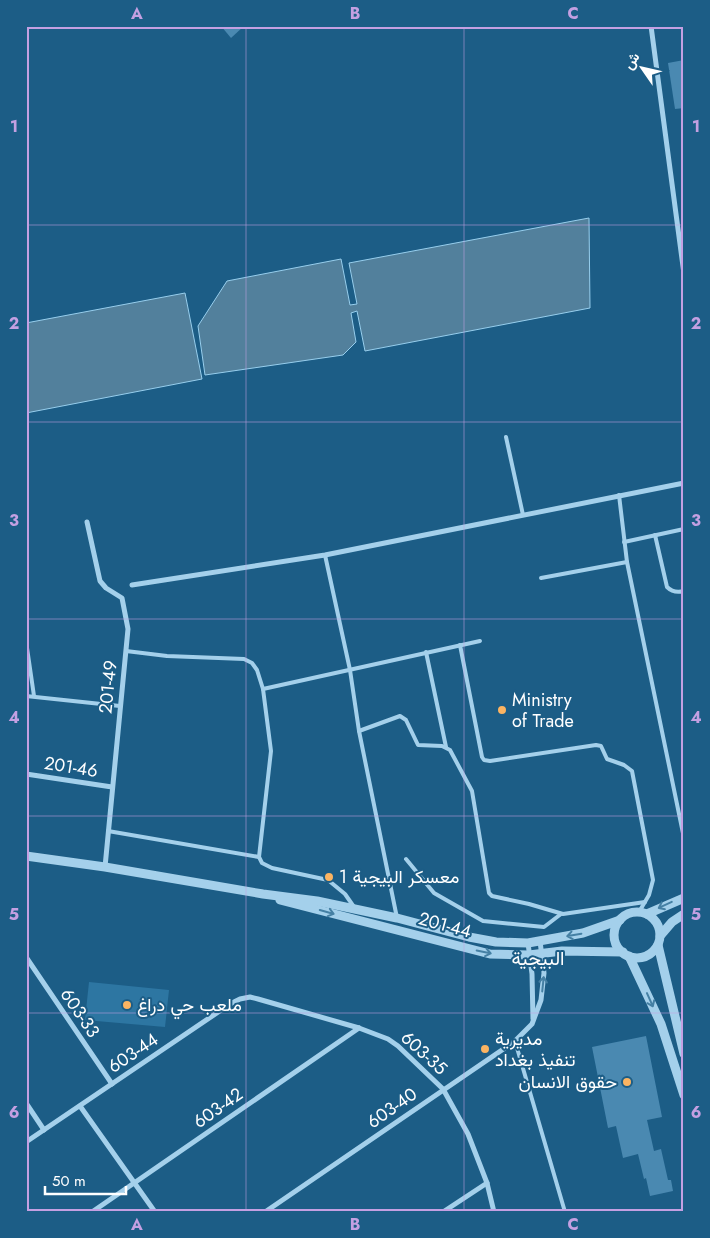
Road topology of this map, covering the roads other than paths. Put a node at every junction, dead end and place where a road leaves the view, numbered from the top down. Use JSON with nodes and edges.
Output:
{"nodes":[{"id":1,"x":651,"y":26,"type":"edge"},
{"id":2,"x":684,"y":274,"type":"edge"},
{"id":3,"x":506,"y":437,"type":"dead end"},
{"id":4,"x":684,"y":483,"type":"edge"},
{"id":5,"x":619,"y":495,"type":"junction"},
{"id":6,"x":523,"y":515,"type":"junction"},
{"id":7,"x":87,"y":522,"type":"dead end"},
{"id":8,"x":684,"y":529,"type":"edge"},
{"id":9,"x":655,"y":535,"type":"junction"},
{"id":10,"x":624,"y":542,"type":"junction"},
{"id":11,"x":325,"y":555,"type":"junction"},
{"id":12,"x":627,"y":562,"type":"junction"},
{"id":13,"x":541,"y":578,"type":"dead end"},
{"id":14,"x":132,"y":585,"type":"dead end"},
{"id":15,"x":684,"y":591,"type":"edge"},
{"id":16,"x":26,"y":641,"type":"edge"},
{"id":17,"x":480,"y":641,"type":"dead end"},
{"id":18,"x":460,"y":645,"type":"junction"},
{"id":19,"x":126,"y":651,"type":"junction"},
{"id":20,"x":426,"y":652,"type":"junction"},
{"id":21,"x":350,"y":670,"type":"junction"},
{"id":22,"x":263,"y":689,"type":"junction"},
{"id":23,"x":26,"y":696,"type":"edge"},
{"id":24,"x":34,"y":696,"type":"junction"},
{"id":25,"x":120,"y":706,"type":"junction"},
{"id":26,"x":359,"y":731,"type":"junction"},
{"id":27,"x":446,"y":747,"type":"junction"},
{"id":28,"x":26,"y":774,"type":"edge"},
{"id":29,"x":112,"y":787,"type":"junction"},
{"id":30,"x":108,"y":831,"type":"junction"},
{"id":31,"x":684,"y":838,"type":"edge"},
{"id":32,"x":26,"y":856,"type":"edge"},
{"id":33,"x":259,"y":857,"type":"junction"},
{"id":34,"x":406,"y":859,"type":"dead end"},
{"id":35,"x":105,"y":867,"type":"junction"},
{"id":36,"x":263,"y":894,"type":"junction"},
{"id":37,"x":684,"y":898,"type":"edge"},
{"id":38,"x":645,"y":902,"type":"junction"},
{"id":39,"x":355,"y":909,"type":"junction"},
{"id":40,"x":643,"y":913,"type":"junction"},
{"id":41,"x":561,"y":914,"type":"junction"},
{"id":42,"x":684,"y":914,"type":"edge"},
{"id":43,"x":397,"y":918,"type":"junction"},
{"id":44,"x":620,"y":920,"type":"junction"},
{"id":45,"x":540,"y":941,"type":"junction"},
{"id":46,"x":659,"y":941,"type":"junction"},
{"id":47,"x":528,"y":943,"type":"junction"},
{"id":48,"x":541,"y":953,"type":"junction"},
{"id":49,"x":529,"y":954,"type":"junction"},
{"id":50,"x":626,"y":954,"type":"junction"},
{"id":51,"x":26,"y":957,"type":"edge"},
{"id":52,"x":258,"y":999,"type":"joint"},
{"id":53,"x":532,"y":1024,"type":"junction"},
{"id":54,"x":360,"y":1028,"type":"junction"},
{"id":55,"x":515,"y":1041,"type":"junction"},
{"id":56,"x":684,"y":1054,"type":"edge"},
{"id":57,"x":112,"y":1084,"type":"junction"},
{"id":58,"x":443,"y":1089,"type":"junction"},
{"id":59,"x":684,"y":1095,"type":"edge"},
{"id":60,"x":26,"y":1103,"type":"edge"},
{"id":61,"x":80,"y":1106,"type":"junction"},
{"id":62,"x":44,"y":1130,"type":"junction"},
{"id":63,"x":26,"y":1142,"type":"edge"},
{"id":64,"x":134,"y":1182,"type":"junction"},
{"id":65,"x":487,"y":1183,"type":"junction"},
{"id":66,"x":92,"y":1212,"type":"edge"},
{"id":67,"x":155,"y":1212,"type":"edge"},
{"id":68,"x":265,"y":1212,"type":"edge"},
{"id":69,"x":443,"y":1212,"type":"edge"},
{"id":70,"x":494,"y":1212,"type":"edge"},
{"id":71,"x":565,"y":1212,"type":"edge"}],
"edges":[{"from":1,"to":2,"type":"street"},
{"from":3,"to":6,"type":"lane"},
{"from":4,"to":5,"type":"street"},
{"from":5,"to":6,"type":"street"},
{"from":5,"to":10,"type":"lane"},
{"from":6,"to":11,"type":"street"},
{"from":7,"to":19,"type":"street","name":"201-49"},
{"from":8,"to":9,"type":"lane"},
{"from":9,"to":10,"type":"lane"},
{"from":9,"to":15,"type":"lane"},
{"from":10,"to":12,"type":"lane"},
{"from":11,"to":14,"type":"street"},
{"from":11,"to":21,"type":"lane"},
{"from":12,"to":13,"type":"lane"},
{"from":12,"to":31,"type":"lane"},
{"from":16,"to":24,"type":"lane"},
{"from":17,"to":18,"type":"lane"},
{"from":18,"to":20,"type":"lane"},
{"from":18,"to":38,"type":"lane"},
{"from":19,"to":22,"type":"lane"},
{"from":19,"to":25,"type":"street","name":"201-49"},
{"from":20,"to":21,"type":"lane"},
{"from":20,"to":27,"type":"lane"},
{"from":21,"to":22,"type":"lane"},
{"from":21,"to":26,"type":"lane"},
{"from":22,"to":33,"type":"lane"},
{"from":23,"to":24,"type":"lane"},
{"from":24,"to":25,"type":"lane"},
{"from":25,"to":29,"type":"street","name":"201-49"},
{"from":26,"to":27,"type":"lane"},
{"from":26,"to":43,"type":"lane"},
{"from":27,"to":41,"type":"lane"},
{"from":28,"to":29,"type":"street","name":"201-46"},
{"from":29,"to":30,"type":"street","name":"201-49"},
{"from":30,"to":33,"type":"lane"},
{"from":30,"to":35,"type":"street","name":"201-49"},
{"from":32,"to":35,"type":"street","name":"201-44"},
{"from":33,"to":39,"type":"lane"},
{"from":34,"to":41,"type":"lane"},
{"from":35,"to":36,"type":"street","name":"201-44"},
{"from":36,"to":39,"type":"street","name":"201-44"},
{"from":36,"to":49,"type":"street","name":"201-44","one_way":true},
{"from":37,"to":40,"type":"street","one_way":true},
{"from":38,"to":40,"type":"lane"},
{"from":38,"to":41,"type":"lane"},
{"from":39,"to":43,"type":"street","name":"201-44"},
{"from":40,"to":44,"type":"street"},
{"from":40,"to":46,"type":"street"},
{"from":42,"to":46,"type":"street"},
{"from":43,"to":47,"type":"street","name":"201-44"},
{"from":44,"to":45,"type":"street","name":"201-44","one_way":true},
{"from":44,"to":50,"type":"street"},
{"from":45,"to":47,"type":"street","name":"201-44"},
{"from":45,"to":48,"type":"street","name":"603-40"},
{"from":46,"to":50,"type":"street"},
{"from":46,"to":56,"type":"street"},
{"from":47,"to":49,"type":"street"},
{"from":48,"to":49,"type":"street","name":"201-44"},
{"from":48,"to":50,"type":"street","name":"201-44"},
{"from":53,"to":48,"type":"street","name":"603-40","one_way":true},
{"from":49,"to":53,"type":"street"},
{"from":50,"to":59,"type":"street","one_way":true},
{"from":51,"to":57,"type":"street","name":"603-33"},
{"from":52,"to":54,"type":"street","name":"603-35"},
{"from":52,"to":57,"type":"street","name":"603-44"},
{"from":53,"to":55,"type":"street","name":"603-40"},
{"from":54,"to":58,"type":"street","name":"603-35"},
{"from":54,"to":64,"type":"street","name":"603-42"},
{"from":55,"to":58,"type":"street","name":"603-40"},
{"from":55,"to":71,"type":"lane"},
{"from":57,"to":61,"type":"street","name":"603-44"},
{"from":58,"to":65,"type":"street","name":"603-35"},
{"from":58,"to":68,"type":"street","name":"603-40"},
{"from":60,"to":62,"type":"street"},
{"from":61,"to":62,"type":"street","name":"603-44"},
{"from":61,"to":64,"type":"street"},
{"from":62,"to":63,"type":"street","name":"603-44"},
{"from":64,"to":66,"type":"street","name":"603-42"},
{"from":64,"to":67,"type":"street"},
{"from":65,"to":69,"type":"street"},
{"from":65,"to":70,"type":"street","name":"603-35"}]}
